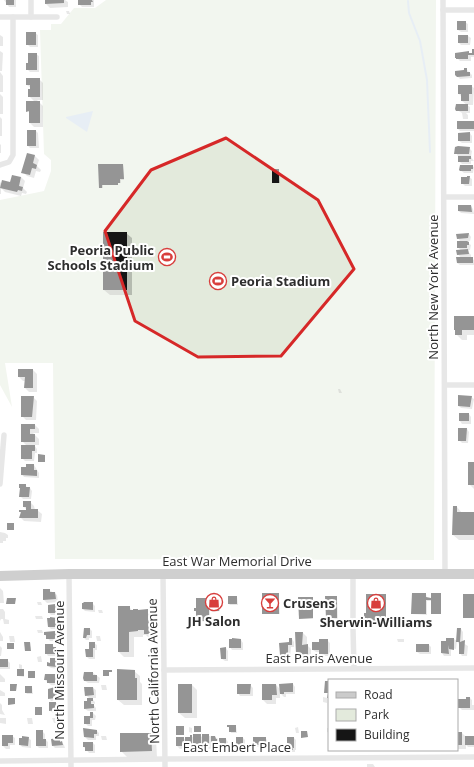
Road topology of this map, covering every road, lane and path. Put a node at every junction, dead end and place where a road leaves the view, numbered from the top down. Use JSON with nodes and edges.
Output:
{"nodes":[{"id":1,"x":31,"y":0,"type":"edge"},
{"id":2,"x":443,"y":0,"type":"edge"},
{"id":3,"x":443,"y":10,"type":"junction"},
{"id":4,"x":474,"y":10,"type":"edge"},
{"id":5,"x":0,"y":17,"type":"edge"},
{"id":6,"x":13,"y":17,"type":"junction"},
{"id":7,"x":31,"y":17,"type":"junction"},
{"id":8,"x":57,"y":18,"type":"dead end"},
{"id":9,"x":0,"y":164,"type":"edge"},
{"id":10,"x":444,"y":197,"type":"junction"},
{"id":11,"x":474,"y":197,"type":"edge"},
{"id":12,"x":445,"y":385,"type":"junction"},
{"id":13,"x":474,"y":385,"type":"edge"},
{"id":14,"x":4,"y":435,"type":"dead end"},
{"id":15,"x":0,"y":484,"type":"edge"},
{"id":16,"x":69,"y":574,"type":"junction"},
{"id":17,"x":164,"y":574,"type":"junction"},
{"id":18,"x":353,"y":574,"type":"junction"},
{"id":19,"x":445,"y":574,"type":"junction"},
{"id":20,"x":474,"y":574,"type":"edge"},
{"id":21,"x":0,"y":576,"type":"edge"},
{"id":22,"x":354,"y":668,"type":"junction"},
{"id":23,"x":474,"y":668,"type":"edge"},
{"id":24,"x":164,"y":670,"type":"junction"},
{"id":25,"x":474,"y":757,"type":"edge"},
{"id":26,"x":165,"y":758,"type":"junction"},
{"id":27,"x":0,"y":761,"type":"edge"},
{"id":28,"x":71,"y":764,"type":"edge"},
{"id":29,"x":165,"y":767,"type":"edge"}],
"edges":[{"from":1,"to":7,"type":"street"},
{"from":2,"to":3,"type":"street","name":"North New York Avenue"},
{"from":3,"to":4,"type":"street"},
{"from":3,"to":10,"type":"street","name":"North New York Avenue"},
{"from":5,"to":6,"type":"street"},
{"from":6,"to":7,"type":"street"},
{"from":6,"to":9,"type":"street"},
{"from":7,"to":8,"type":"street"},
{"from":10,"to":11,"type":"street"},
{"from":10,"to":12,"type":"street","name":"North New York Avenue"},
{"from":12,"to":13,"type":"street"},
{"from":12,"to":19,"type":"street","name":"North New York Avenue"},
{"from":14,"to":15,"type":"street"},
{"from":16,"to":17,"type":"highway","name":"East War Memorial Drive"},
{"from":16,"to":21,"type":"highway","name":"East War Memorial Drive"},
{"from":16,"to":28,"type":"street","name":"North Missouri Avenue"},
{"from":17,"to":18,"type":"highway","name":"East War Memorial Drive"},
{"from":17,"to":24,"type":"street","name":"North California Avenue"},
{"from":18,"to":19,"type":"highway","name":"East War Memorial Drive"},
{"from":18,"to":22,"type":"street"},
{"from":19,"to":20,"type":"highway","name":"East War Memorial Drive"},
{"from":22,"to":23,"type":"street","name":"East Paris Avenue"},
{"from":22,"to":24,"type":"street","name":"East Paris Avenue"},
{"from":24,"to":26,"type":"street","name":"North California Avenue"},
{"from":25,"to":26,"type":"street","name":"East Embert Place"},
{"from":26,"to":28,"type":"street","name":"East Embert Place"},
{"from":26,"to":29,"type":"street","name":"North California Avenue"},
{"from":27,"to":28,"type":"street","name":"East Embert Place"}]}
